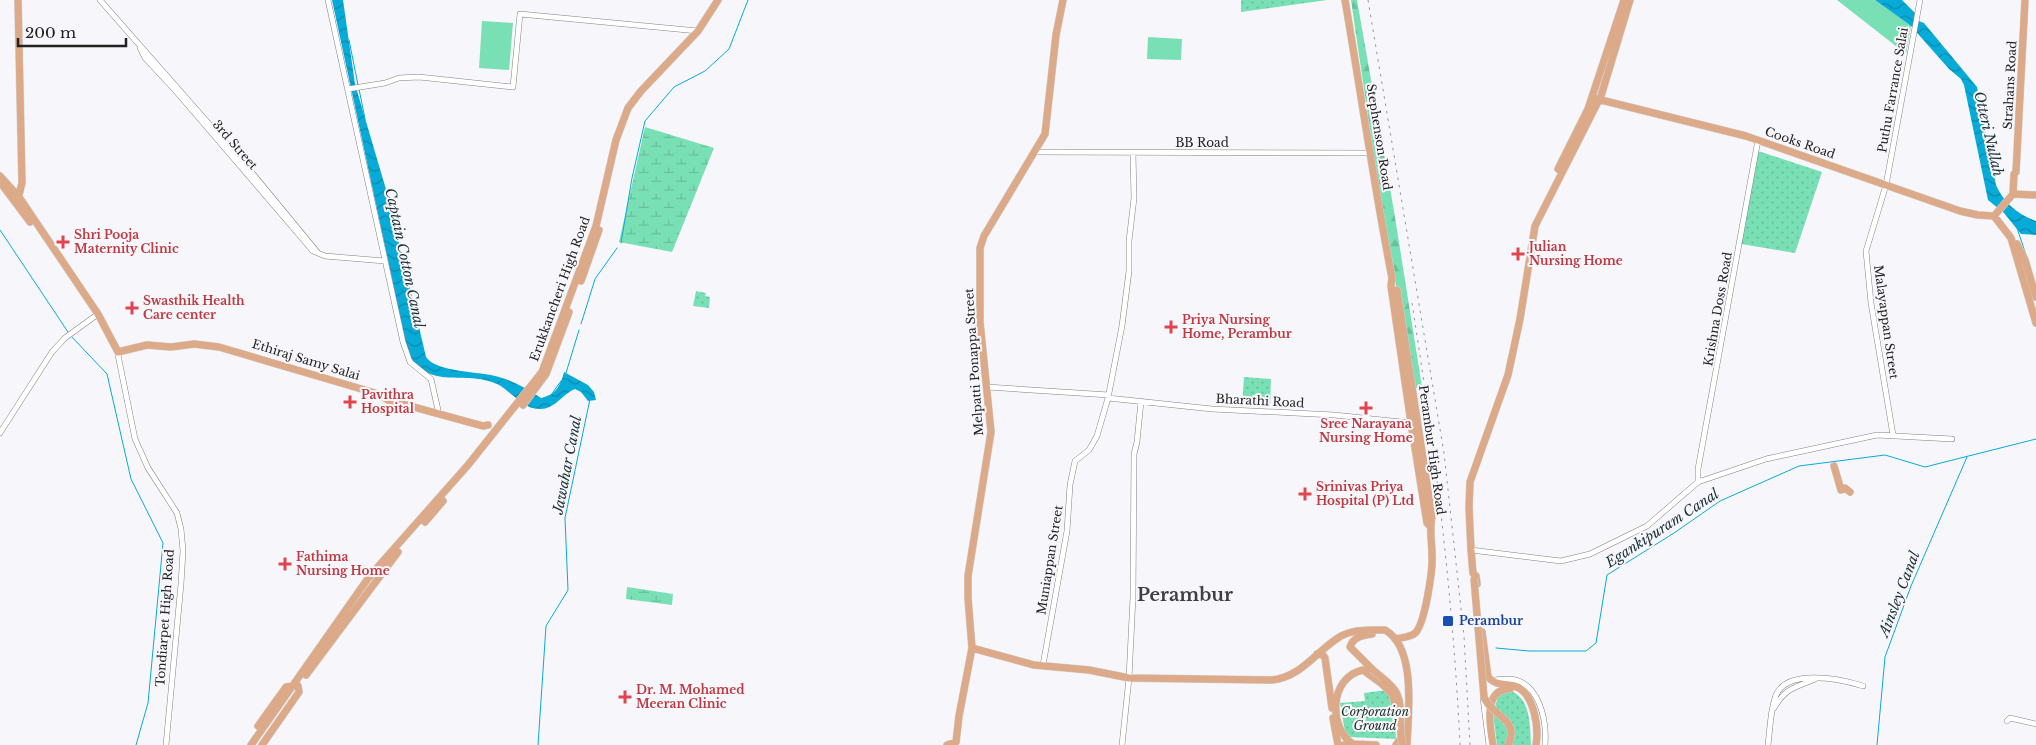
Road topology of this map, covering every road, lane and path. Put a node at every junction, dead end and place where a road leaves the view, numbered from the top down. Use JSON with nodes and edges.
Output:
{"nodes":[{"id":1,"x":18,"y":0,"type":"edge"},
{"id":2,"x":100,"y":0,"type":"edge"},
{"id":3,"x":328,"y":0,"type":"edge"},
{"id":4,"x":718,"y":0,"type":"edge"},
{"id":5,"x":722,"y":0,"type":"edge"},
{"id":6,"x":1063,"y":0,"type":"edge"},
{"id":7,"x":1345,"y":0,"type":"edge"},
{"id":8,"x":1624,"y":0,"type":"edge"},
{"id":9,"x":1630,"y":0,"type":"edge"},
{"id":10,"x":1920,"y":0,"type":"edge"},
{"id":11,"x":2025,"y":0,"type":"edge"},
{"id":12,"x":698,"y":31,"type":"junction"},
{"id":13,"x":349,"y":89,"type":"junction"},
{"id":14,"x":1596,"y":97,"type":"junction"},
{"id":15,"x":1758,"y":140,"type":"junction"},
{"id":16,"x":1034,"y":152,"type":"junction"},
{"id":17,"x":1370,"y":153,"type":"junction"},
{"id":18,"x":1133,"y":154,"type":"junction"},
{"id":19,"x":0,"y":176,"type":"edge"},
{"id":20,"x":0,"y":182,"type":"edge"},
{"id":21,"x":1886,"y":185,"type":"junction"},
{"id":22,"x":2036,"y":196,"type":"edge"},
{"id":23,"x":2013,"y":197,"type":"junction"},
{"id":24,"x":16,"y":198,"type":"junction"},
{"id":25,"x":1998,"y":214,"type":"junction"},
{"id":26,"x":386,"y":261,"type":"junction"},
{"id":27,"x":1392,"y":278,"type":"junction"},
{"id":28,"x":2036,"y":297,"type":"edge"},
{"id":29,"x":96,"y":316,"type":"junction"},
{"id":30,"x":563,"y":321,"type":"junction"},
{"id":31,"x":2036,"y":323,"type":"edge"},
{"id":32,"x":118,"y":354,"type":"junction"},
{"id":33,"x":987,"y":386,"type":"junction"},
{"id":34,"x":1109,"y":397,"type":"junction"},
{"id":35,"x":385,"y":398,"type":"junction"},
{"id":36,"x":1141,"y":401,"type":"junction"},
{"id":37,"x":438,"y":410,"type":"junction"},
{"id":38,"x":451,"y":415,"type":"junction"},
{"id":39,"x":1411,"y":423,"type":"junction"},
{"id":40,"x":498,"y":432,"type":"junction"},
{"id":41,"x":0,"y":433,"type":"edge"},
{"id":42,"x":1893,"y":435,"type":"junction"},
{"id":43,"x":1952,"y":439,"type":"dead end"},
{"id":44,"x":1834,"y":466,"type":"dead end"},
{"id":45,"x":1698,"y":482,"type":"junction"},
{"id":46,"x":1850,"y":492,"type":"dead end"},
{"id":47,"x":1430,"y":526,"type":"junction"},
{"id":48,"x":1471,"y":550,"type":"junction"},
{"id":49,"x":1473,"y":576,"type":"junction"},
{"id":50,"x":1394,"y":638,"type":"junction"},
{"id":51,"x":972,"y":648,"type":"junction"},
{"id":52,"x":1317,"y":654,"type":"junction"},
{"id":53,"x":1043,"y":665,"type":"junction"},
{"id":54,"x":1129,"y":678,"type":"junction"},
{"id":55,"x":1815,"y":679,"type":"junction"},
{"id":56,"x":1481,"y":681,"type":"junction"},
{"id":57,"x":1492,"y":681,"type":"junction"},
{"id":58,"x":295,"y":686,"type":"junction"},
{"id":59,"x":1505,"y":686,"type":"junction"},
{"id":60,"x":1863,"y":686,"type":"dead end"},
{"id":61,"x":1484,"y":705,"type":"junction"},
{"id":62,"x":1772,"y":711,"type":"junction"},
{"id":63,"x":2007,"y":721,"type":"dead end"},
{"id":64,"x":2036,"y":724,"type":"edge"},
{"id":65,"x":957,"y":743,"type":"edge"},
{"id":66,"x":256,"y":744,"type":"edge"},
{"id":67,"x":1352,"y":744,"type":"junction"},
{"id":68,"x":166,"y":745,"type":"edge"},
{"id":69,"x":245,"y":745,"type":"edge"},
{"id":70,"x":947,"y":745,"type":"edge"},
{"id":71,"x":1122,"y":745,"type":"edge"},
{"id":72,"x":1338,"y":745,"type":"edge"},
{"id":73,"x":1344,"y":745,"type":"edge"},
{"id":74,"x":1376,"y":745,"type":"edge"},
{"id":75,"x":1397,"y":745,"type":"edge"},
{"id":76,"x":1405,"y":745,"type":"edge"},
{"id":77,"x":1491,"y":745,"type":"edge"},
{"id":78,"x":1508,"y":745,"type":"edge"},
{"id":79,"x":1534,"y":745,"type":"edge"},
{"id":80,"x":1545,"y":745,"type":"edge"},
{"id":81,"x":1768,"y":745,"type":"edge"}],
"edges":[{"from":1,"to":24,"type":"main road"},
{"from":2,"to":26,"type":"street","name":"3rd Street"},
{"from":3,"to":13,"type":"street"},
{"from":4,"to":12,"type":"main road","name":"Erukkancheri High Road"},
{"from":5,"to":30,"type":"main road"},
{"from":6,"to":16,"type":"main road","name":"Melpatti Ponappa Street"},
{"from":7,"to":17,"type":"main road","name":"Stephenson Road"},
{"from":8,"to":14,"type":"main road"},
{"from":9,"to":14,"type":"main road"},
{"from":10,"to":21,"type":"street","name":"Puthu Farrance Salai"},
{"from":11,"to":23,"type":"main road","name":"Strahans Road"},
{"from":12,"to":13,"type":"street"},
{"from":12,"to":30,"type":"main road","name":"Erukkancheri High Road"},
{"from":13,"to":26,"type":"street"},
{"from":14,"to":15,"type":"main road","name":"Cooks Road"},
{"from":14,"to":48,"type":"main road"},
{"from":15,"to":21,"type":"main road","name":"Cooks Road"},
{"from":15,"to":45,"type":"street","name":"Krishna Doss Road"},
{"from":16,"to":18,"type":"street","name":"BB Road"},
{"from":16,"to":33,"type":"main road","name":"Melpatti Ponappa Street"},
{"from":17,"to":18,"type":"street","name":"BB Road"},
{"from":17,"to":27,"type":"main road","name":"Stephenson Road"},
{"from":18,"to":34,"type":"street"},
{"from":19,"to":24,"type":"main road","name":"Tondiarpet High Road"},
{"from":20,"to":24,"type":"main road","name":"Tondiarpet High Road"},
{"from":21,"to":25,"type":"main road","name":"Cooks Road"},
{"from":21,"to":42,"type":"street","name":"Malayappan Street"},
{"from":22,"to":23,"type":"main road"},
{"from":23,"to":25,"type":"main road"},
{"from":24,"to":29,"type":"main road","name":"Tondiarpet High Road"},
{"from":25,"to":28,"type":"main road"},
{"from":25,"to":31,"type":"main road"},
{"from":26,"to":37,"type":"street"},
{"from":27,"to":39,"type":"main road"},
{"from":27,"to":47,"type":"main road","name":"Perambur High Road"},
{"from":29,"to":32,"type":"main road","name":"Tondiarpet High Road"},
{"from":29,"to":41,"type":"street"},
{"from":30,"to":40,"type":"main road","name":"Erukkancheri High Road"},
{"from":32,"to":35,"type":"main road","name":"Ethiraj Samy Salai"},
{"from":32,"to":68,"type":"street","name":"Tondiarpet High Road"},
{"from":33,"to":34,"type":"street","name":"Bharathi Road"},
{"from":33,"to":51,"type":"main road","name":"Melpatti Ponappa Street"},
{"from":34,"to":36,"type":"street","name":"Bharathi Road"},
{"from":34,"to":53,"type":"street","name":"Muniappan Street"},
{"from":35,"to":37,"type":"main road","name":"Ethiraj Samy Salai"},
{"from":35,"to":38,"type":"main road"},
{"from":36,"to":39,"type":"street","name":"Bharathi Road"},
{"from":36,"to":54,"type":"street"},
{"from":37,"to":38,"type":"main road","name":"Ethiraj Samy Salai"},
{"from":38,"to":40,"type":"main road","name":"Ethiraj Samy Salai"},
{"from":39,"to":47,"type":"main road"},
{"from":40,"to":58,"type":"main road","name":"Erukkancheri High Road"},
{"from":42,"to":43,"type":"street"},
{"from":42,"to":45,"type":"street"},
{"from":44,"to":46,"type":"main road"},
{"from":45,"to":48,"type":"street"},
{"from":47,"to":50,"type":"main road","name":"Perambur High Road"},
{"from":48,"to":49,"type":"main road"},
{"from":49,"to":56,"type":"street"},
{"from":49,"to":57,"type":"main road"},
{"from":49,"to":78,"type":"main road","bridge":true},
{"from":50,"to":52,"type":"main road"},
{"from":50,"to":75,"type":"main road"},
{"from":50,"to":76,"type":"main road"},
{"from":50,"to":76,"type":"main road","bridge":true},
{"from":51,"to":53,"type":"main road"},
{"from":51,"to":65,"type":"main road","name":"Melpatti Ponappa Street"},
{"from":52,"to":54,"type":"main road"},
{"from":52,"to":72,"type":"main road"},
{"from":53,"to":54,"type":"main road"},
{"from":54,"to":71,"type":"street"},
{"from":55,"to":60,"type":"street"},
{"from":55,"to":62,"type":"street"},
{"from":55,"to":62,"type":"street"},
{"from":56,"to":57,"type":"main road"},
{"from":56,"to":61,"type":"street"},
{"from":57,"to":59,"type":"main road"},
{"from":57,"to":80,"type":"street"},
{"from":58,"to":66,"type":"main road"},
{"from":58,"to":69,"type":"main road"},
{"from":59,"to":61,"type":"main road"},
{"from":59,"to":77,"type":"main road"},
{"from":59,"to":79,"type":"main road"},
{"from":61,"to":77,"type":"street"},
{"from":62,"to":81,"type":"street"},
{"from":63,"to":64,"type":"street"},
{"from":65,"to":70,"type":"main road"},
{"from":67,"to":73,"type":"main road"},
{"from":67,"to":74,"type":"main road"},
{"from":67,"to":75,"type":"main road","bridge":true}]}
